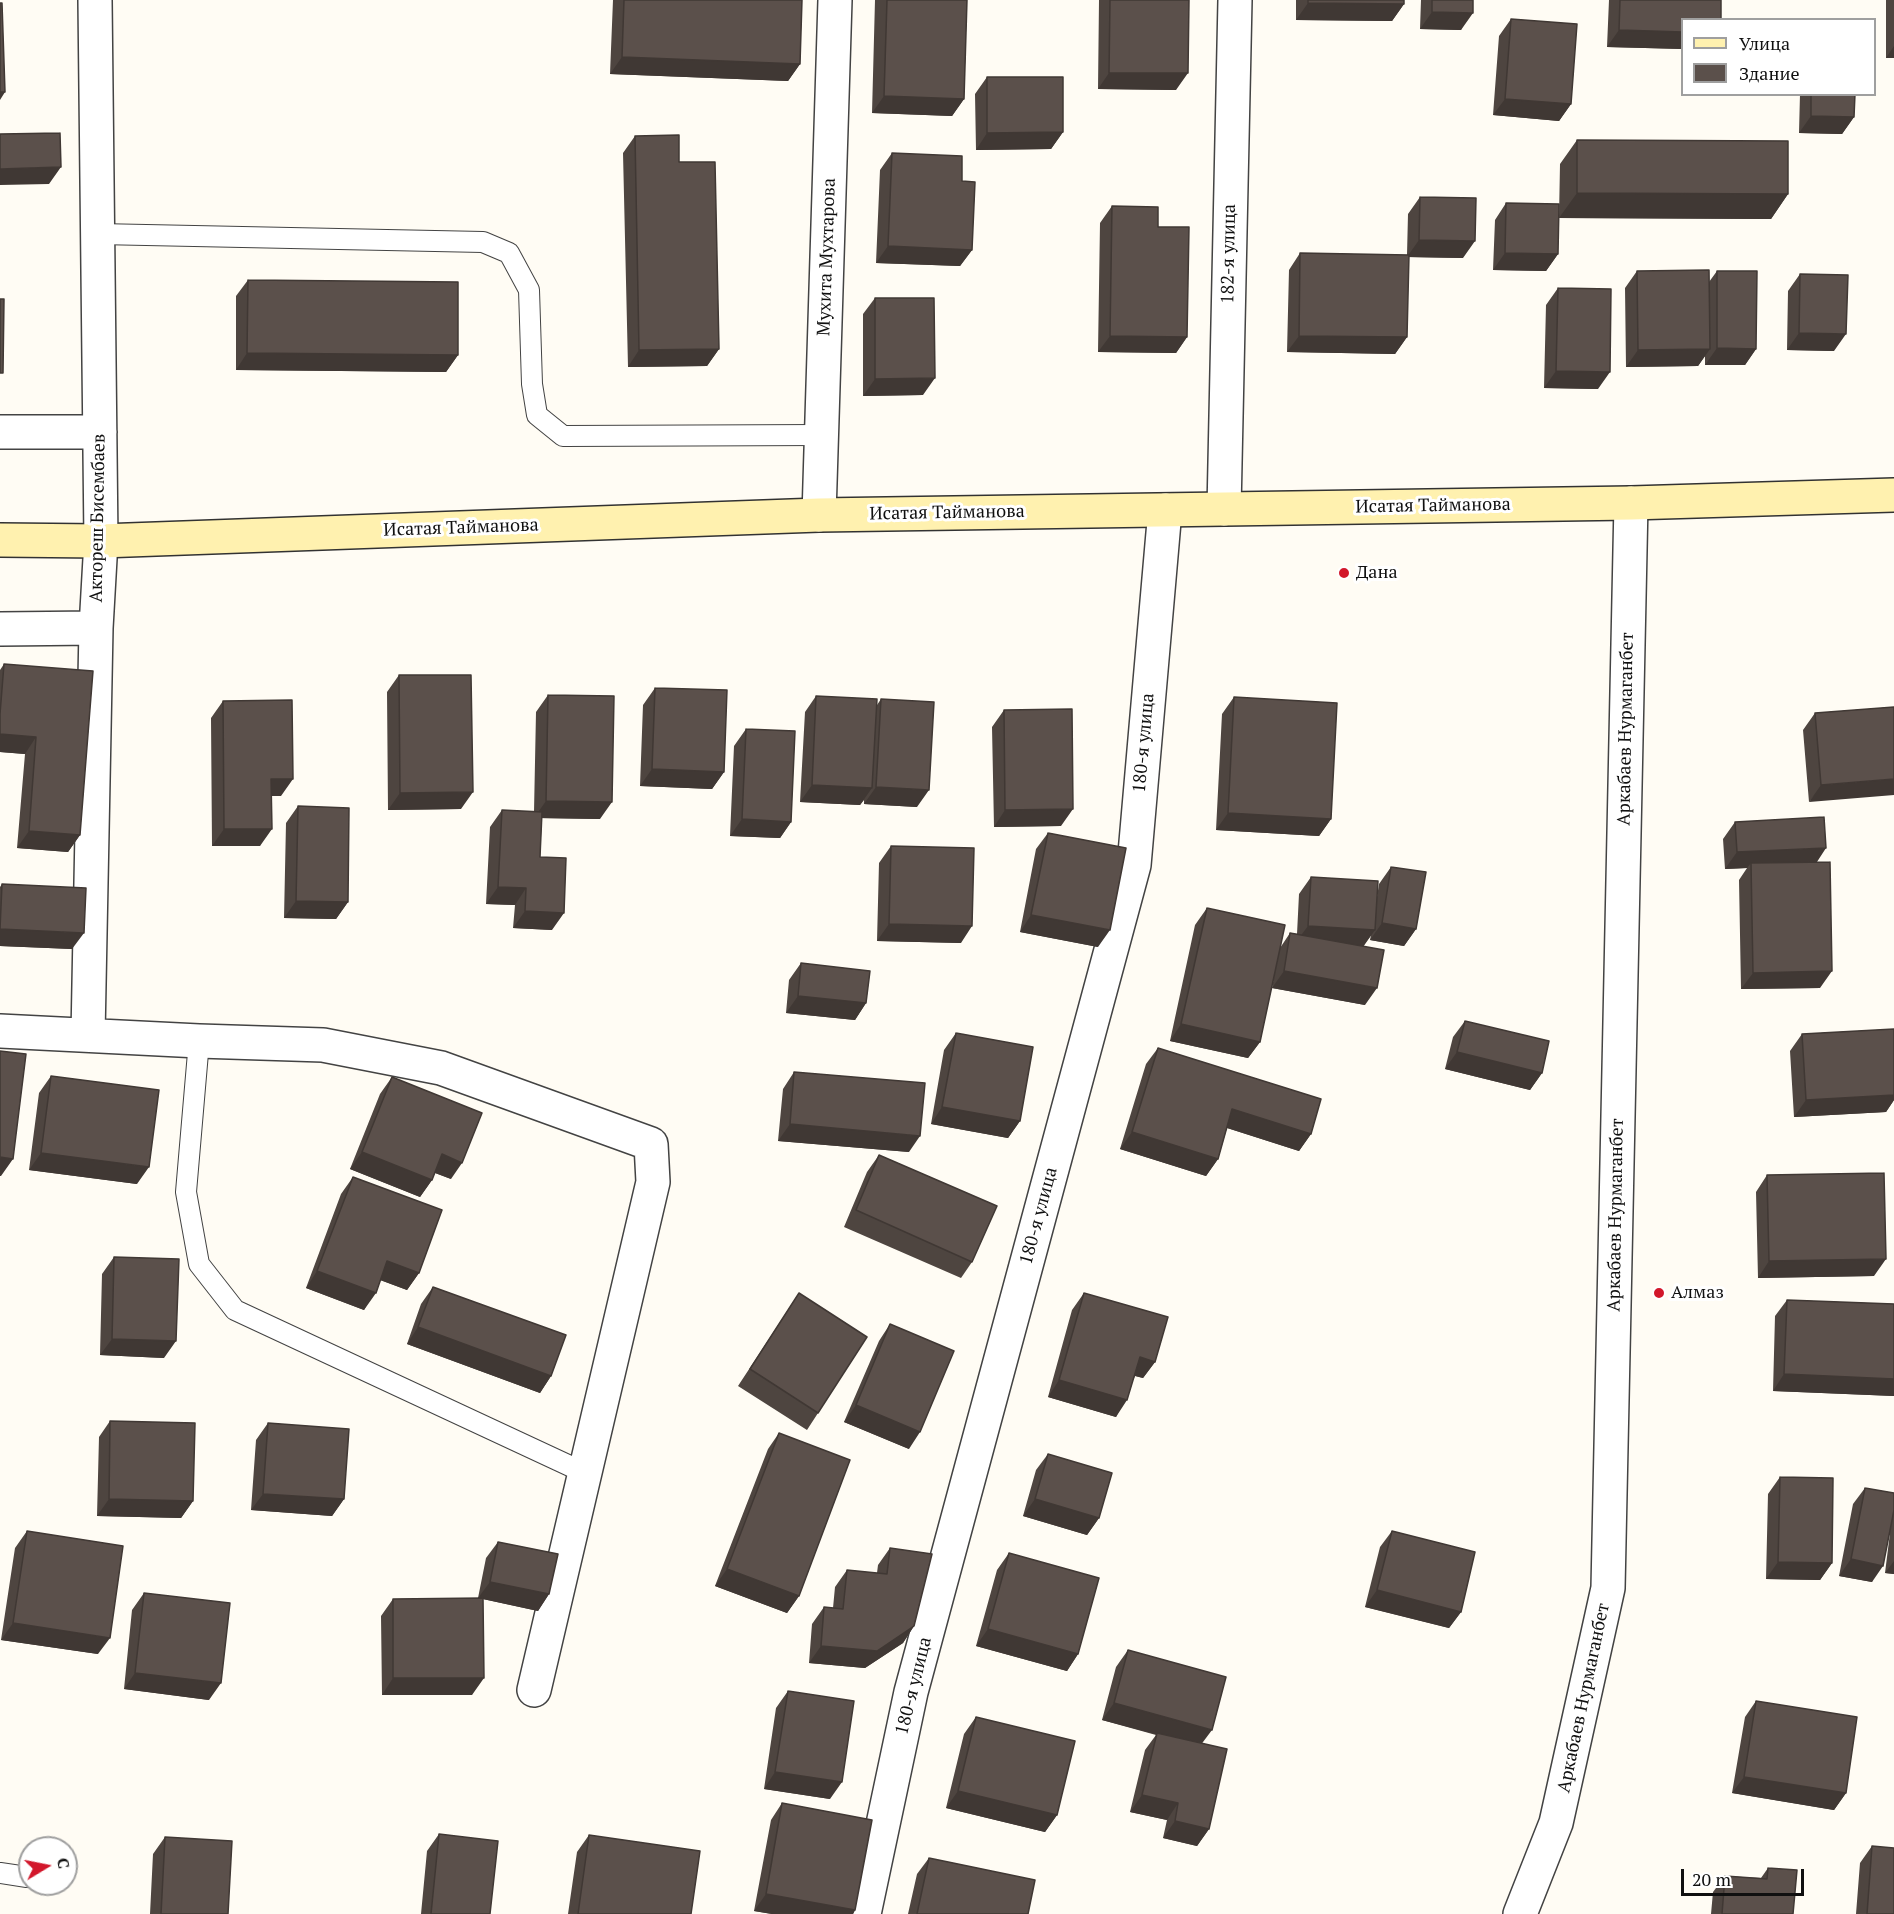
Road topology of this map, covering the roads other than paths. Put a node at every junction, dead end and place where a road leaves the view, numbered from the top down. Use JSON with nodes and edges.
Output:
{"nodes":[{"id":1,"x":95,"y":0,"type":"edge"},
{"id":2,"x":835,"y":0,"type":"edge"},
{"id":3,"x":1235,"y":0,"type":"edge"},
{"id":4,"x":98,"y":234,"type":"junction"},
{"id":5,"x":0,"y":432,"type":"edge"},
{"id":6,"x":100,"y":432,"type":"junction"},
{"id":7,"x":822,"y":435,"type":"junction"},
{"id":8,"x":1894,"y":495,"type":"edge"},
{"id":9,"x":1631,"y":503,"type":"junction"},
{"id":10,"x":1224,"y":509,"type":"junction"},
{"id":11,"x":1165,"y":510,"type":"junction"},
{"id":12,"x":819,"y":515,"type":"junction"},
{"id":13,"x":0,"y":540,"type":"edge"},
{"id":14,"x":101,"y":541,"type":"junction"},
{"id":15,"x":0,"y":628,"type":"edge"},
{"id":16,"x":96,"y":628,"type":"junction"},
{"id":17,"x":0,"y":1031,"type":"edge"},
{"id":18,"x":88,"y":1035,"type":"junction"},
{"id":19,"x":199,"y":1041,"type":"junction"},
{"id":20,"x":585,"y":1473,"type":"junction"},
{"id":21,"x":534,"y":1690,"type":"dead end"},
{"id":22,"x":0,"y":1873,"type":"edge"},
{"id":23,"x":18,"y":1876,"type":"edge"},
{"id":24,"x":864,"y":1914,"type":"edge"},
{"id":25,"x":1520,"y":1914,"type":"edge"}],
"edges":[{"from":1,"to":4,"type":"street","name":"Актореш Бисембаев"},
{"from":2,"to":7,"type":"street","name":"Мухита Мухтарова"},
{"from":3,"to":10,"type":"street","name":"182-я улица"},
{"from":4,"to":6,"type":"street","name":"Актореш Бисембаев"},
{"from":4,"to":7,"type":"lane"},
{"from":5,"to":6,"type":"street"},
{"from":6,"to":14,"type":"street","name":"Актореш Бисембаев"},
{"from":7,"to":12,"type":"street","name":"Мухита Мухтарова"},
{"from":8,"to":9,"type":"street","name":"Исатая Тайманова"},
{"from":9,"to":10,"type":"street","name":"Исатая Тайманова"},
{"from":9,"to":25,"type":"street","name":"Аркабаев Нурмаганбет"},
{"from":10,"to":11,"type":"street","name":"Исатая Тайманова"},
{"from":11,"to":12,"type":"street","name":"Исатая Тайманова"},
{"from":11,"to":24,"type":"street","name":"180-я улица"},
{"from":12,"to":14,"type":"street","name":"Исатая Тайманова"},
{"from":13,"to":14,"type":"street","name":"Исатая Тайманова"},
{"from":14,"to":16,"type":"street","name":"Актореш Бисембаев"},
{"from":15,"to":16,"type":"street"},
{"from":16,"to":18,"type":"street","name":"Актореш Бисембаев"},
{"from":17,"to":18,"type":"street"},
{"from":18,"to":19,"type":"street"},
{"from":19,"to":20,"type":"lane"},
{"from":19,"to":20,"type":"street"},
{"from":20,"to":21,"type":"street"},
{"from":22,"to":23,"type":"lane"}]}
